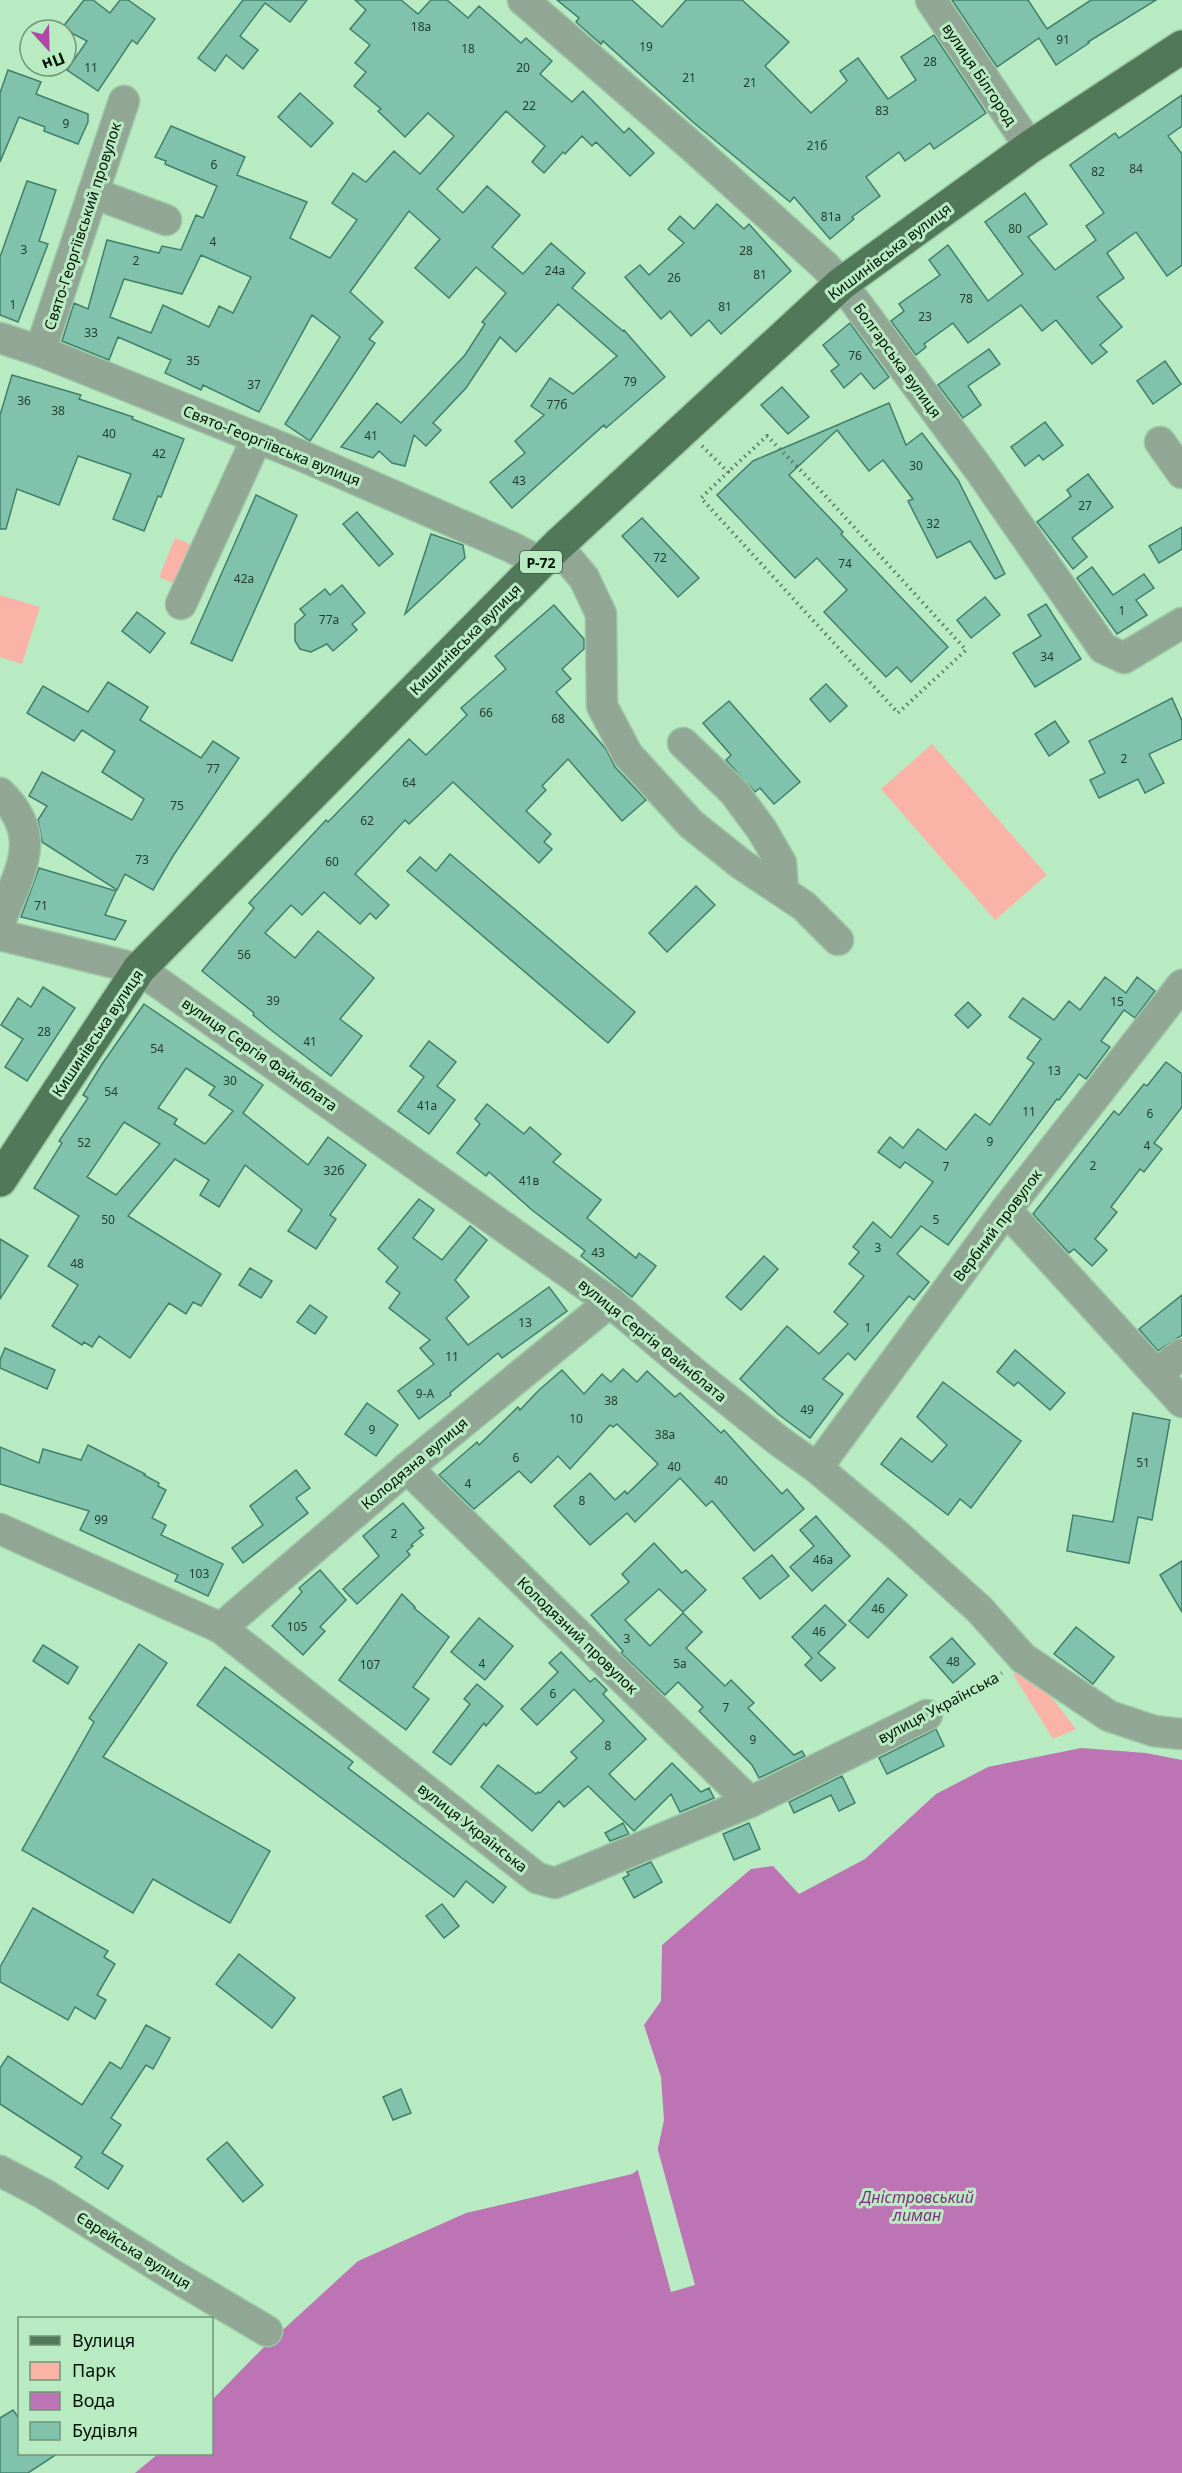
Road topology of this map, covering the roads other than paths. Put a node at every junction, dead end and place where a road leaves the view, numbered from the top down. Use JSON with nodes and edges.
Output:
{"nodes":[{"id":1,"x":523,"y":0,"type":"edge"},
{"id":2,"x":931,"y":0,"type":"edge"},
{"id":3,"x":1182,"y":47,"type":"edge"},
{"id":4,"x":124,"y":101,"type":"dead end"},
{"id":5,"x":1030,"y":147,"type":"junction"},
{"id":6,"x":93,"y":193,"type":"junction"},
{"id":7,"x":166,"y":220,"type":"dead end"},
{"id":8,"x":841,"y":284,"type":"junction"},
{"id":9,"x":0,"y":338,"type":"edge"},
{"id":10,"x":40,"y":351,"type":"junction"},
{"id":11,"x":257,"y":438,"type":"junction"},
{"id":12,"x":1160,"y":442,"type":"dead end"},
{"id":13,"x":1182,"y":473,"type":"edge"},
{"id":14,"x":549,"y":554,"type":"junction"},
{"id":15,"x":181,"y":604,"type":"dead end"},
{"id":16,"x":1182,"y":623,"type":"edge"},
{"id":17,"x":683,"y":743,"type":"dead end"},
{"id":18,"x":0,"y":793,"type":"edge"},
{"id":19,"x":783,"y":891,"type":"junction"},
{"id":20,"x":0,"y":922,"type":"edge"},
{"id":21,"x":0,"y":935,"type":"edge"},
{"id":22,"x":838,"y":940,"type":"dead end"},
{"id":23,"x":139,"y":969,"type":"junction"},
{"id":24,"x":1182,"y":986,"type":"edge"},
{"id":25,"x":0,"y":1180,"type":"edge"},
{"id":26,"x":1006,"y":1210,"type":"junction"},
{"id":27,"x":610,"y":1302,"type":"junction"},
{"id":28,"x":1182,"y":1353,"type":"edge"},
{"id":29,"x":1156,"y":1374,"type":"junction"},
{"id":30,"x":1182,"y":1402,"type":"edge"},
{"id":31,"x":407,"y":1468,"type":"junction"},
{"id":32,"x":817,"y":1468,"type":"junction"},
{"id":33,"x":0,"y":1529,"type":"edge"},
{"id":34,"x":221,"y":1628,"type":"junction"},
{"id":35,"x":927,"y":1715,"type":"road end"},
{"id":36,"x":1182,"y":1734,"type":"edge"},
{"id":37,"x":750,"y":1802,"type":"junction"},
{"id":38,"x":0,"y":2170,"type":"edge"},
{"id":39,"x":267,"y":2331,"type":"dead end"}],
"edges":[{"from":1,"to":8,"type":"street","name":"Болгарська вулиця"},
{"from":2,"to":5,"type":"street","name":"вулиця Білгород"},
{"from":3,"to":5,"type":"main road","name":"Кишинівська вулиця","number":"Р-72"},
{"from":4,"to":6,"type":"street","name":"Свято-Георгіївський провулок"},
{"from":5,"to":8,"type":"main road","name":"Кишинівська вулиця","number":"Р-72"},
{"from":6,"to":7,"type":"street"},
{"from":6,"to":10,"type":"street","name":"Свято-Георгіївський провулок"},
{"from":8,"to":14,"type":"main road","name":"Кишинівська вулиця","number":"Р-72"},
{"from":8,"to":16,"type":"street","name":"Болгарська вулиця"},
{"from":9,"to":10,"type":"street","name":"Свято-Георгіївська вулиця"},
{"from":10,"to":11,"type":"street","name":"Свято-Георгіївська вулиця"},
{"from":11,"to":14,"type":"street","name":"Свято-Георгіївська вулиця"},
{"from":11,"to":15,"type":"street"},
{"from":12,"to":13,"type":"street"},
{"from":14,"to":19,"type":"street"},
{"from":14,"to":23,"type":"main road","name":"Кишинівська вулиця","number":"Р-72"},
{"from":17,"to":19,"type":"street"},
{"from":18,"to":20,"type":"street"},
{"from":19,"to":22,"type":"street"},
{"from":21,"to":23,"type":"street","name":"вулиця Сергія Файнблата"},
{"from":23,"to":25,"type":"main road","name":"Кишинівська вулиця","number":"Р-72"},
{"from":23,"to":27,"type":"street","name":"вулиця Сергія Файнблата"},
{"from":24,"to":26,"type":"street","name":"Вербний провулок"},
{"from":26,"to":29,"type":"street"},
{"from":26,"to":32,"type":"street","name":"Вербний провулок"},
{"from":27,"to":31,"type":"street","name":"Колодязна вулиця"},
{"from":27,"to":32,"type":"street","name":"вулиця Сергія Файнблата"},
{"from":28,"to":29,"type":"street"},
{"from":29,"to":30,"type":"street"},
{"from":31,"to":34,"type":"street","name":"Колодязна вулиця"},
{"from":31,"to":37,"type":"street","name":"Колодязний провулок"},
{"from":32,"to":36,"type":"street","name":"вулиця Сергія Файнблата"},
{"from":33,"to":34,"type":"street","name":"вулиця Українська"},
{"from":34,"to":37,"type":"street","name":"вулиця Українська"},
{"from":35,"to":37,"type":"street","name":"вулиця Українська"},
{"from":38,"to":39,"type":"street","name":"Єврейська вулиця"}]}
